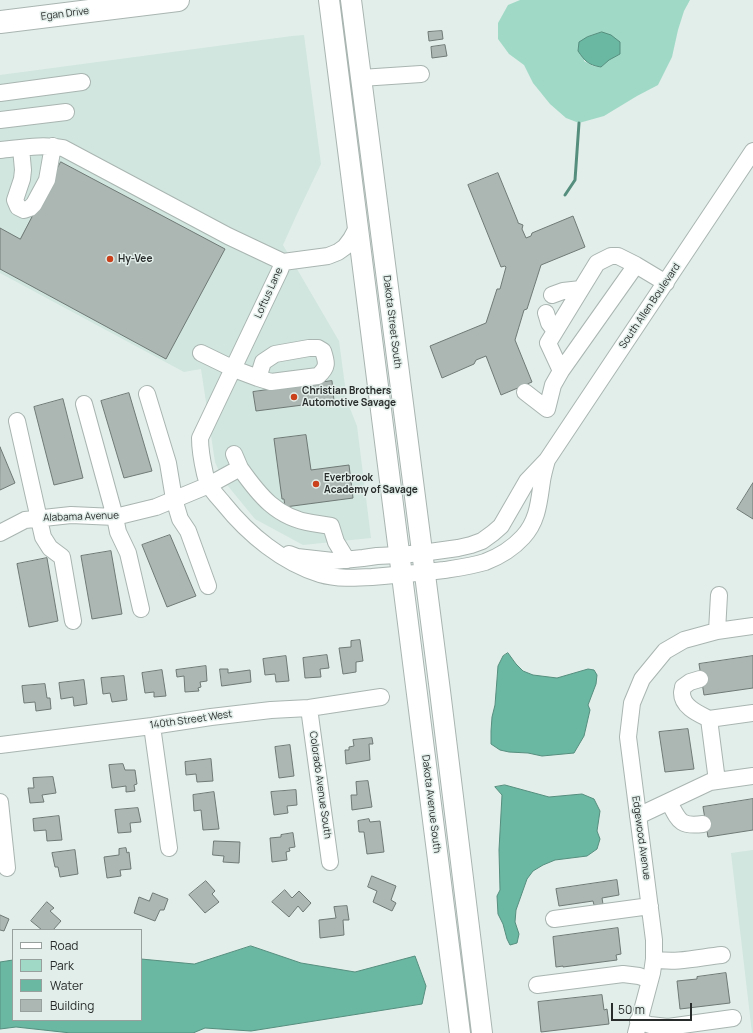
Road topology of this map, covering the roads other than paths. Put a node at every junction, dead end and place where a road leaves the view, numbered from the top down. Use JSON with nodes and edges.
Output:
{"nodes":[{"id":1,"x":178,"y":0,"type":"edge"},
{"id":2,"x":329,"y":0,"type":"edge"},
{"id":3,"x":351,"y":0,"type":"edge"},
{"id":4,"x":0,"y":22,"type":"edge"},
{"id":5,"x":420,"y":74,"type":"dead end"},
{"id":6,"x":361,"y":78,"type":"junction"},
{"id":7,"x":82,"y":82,"type":"dead end"},
{"id":8,"x":0,"y":93,"type":"edge"},
{"id":9,"x":66,"y":112,"type":"dead end"},
{"id":10,"x":0,"y":120,"type":"edge"},
{"id":11,"x":53,"y":146,"type":"junction"},
{"id":12,"x":21,"y":148,"type":"junction"},
{"id":13,"x":0,"y":150,"type":"edge"},
{"id":14,"x":753,"y":151,"type":"edge"},
{"id":15,"x":358,"y":226,"type":"junction"},
{"id":16,"x":283,"y":262,"type":"junction"},
{"id":17,"x":636,"y":265,"type":"junction"},
{"id":18,"x":666,"y":283,"type":"junction"},
{"id":19,"x":581,"y":289,"type":"junction"},
{"id":20,"x":552,"y":296,"type":"dead end"},
{"id":21,"x":546,"y":313,"type":"dead end"},
{"id":22,"x":555,"y":331,"type":"junction"},
{"id":23,"x":201,"y":353,"type":"dead end"},
{"id":24,"x":234,"y":369,"type":"junction"},
{"id":25,"x":561,"y":371,"type":"junction"},
{"id":26,"x":258,"y":378,"type":"dead end"},
{"id":27,"x":525,"y":392,"type":"dead end"},
{"id":28,"x":147,"y":394,"type":"dead end"},
{"id":29,"x":84,"y":404,"type":"dead end"},
{"id":30,"x":17,"y":421,"type":"dead end"},
{"id":31,"x":547,"y":460,"type":"junction"},
{"id":32,"x":209,"y":485,"type":"junction"},
{"id":33,"x":174,"y":499,"type":"junction"},
{"id":34,"x":116,"y":517,"type":"junction"},
{"id":35,"x":39,"y":518,"type":"junction"},
{"id":36,"x":0,"y":533,"type":"edge"},
{"id":37,"x":276,"y":552,"type":"junction"},
{"id":38,"x":422,"y":553,"type":"junction"},
{"id":39,"x":400,"y":555,"type":"junction"},
{"id":40,"x":347,"y":560,"type":"junction"},
{"id":41,"x":424,"y":572,"type":"junction"},
{"id":42,"x":402,"y":575,"type":"junction"},
{"id":43,"x":208,"y":586,"type":"dead end"},
{"id":44,"x":719,"y":595,"type":"dead end"},
{"id":45,"x":141,"y":609,"type":"dead end"},
{"id":46,"x":73,"y":622,"type":"dead end"},
{"id":47,"x":753,"y":626,"type":"edge"},
{"id":48,"x":717,"y":631,"type":"junction"},
{"id":49,"x":700,"y":680,"type":"dead end"},
{"id":50,"x":381,"y":697,"type":"dead end"},
{"id":51,"x":309,"y":708,"type":"junction"},
{"id":52,"x":753,"y":713,"type":"edge"},
{"id":53,"x":709,"y":719,"type":"junction"},
{"id":54,"x":152,"y":726,"type":"junction"},
{"id":55,"x":0,"y":744,"type":"edge"},
{"id":56,"x":753,"y":776,"type":"edge"},
{"id":57,"x":718,"y":781,"type":"junction"},
{"id":58,"x":0,"y":802,"type":"edge"},
{"id":59,"x":669,"y":802,"type":"junction"},
{"id":60,"x":638,"y":816,"type":"junction"},
{"id":61,"x":703,"y":824,"type":"dead end"},
{"id":62,"x":169,"y":848,"type":"dead end"},
{"id":63,"x":330,"y":862,"type":"dead end"},
{"id":64,"x":7,"y":868,"type":"dead end"},
{"id":65,"x":650,"y":906,"type":"junction"},
{"id":66,"x":554,"y":919,"type":"dead end"},
{"id":67,"x":722,"y":955,"type":"dead end"},
{"id":68,"x":654,"y":959,"type":"junction"},
{"id":69,"x":650,"y":980,"type":"junction"},
{"id":70,"x":537,"y":985,"type":"dead end"},
{"id":71,"x":732,"y":1018,"type":"dead end"},
{"id":72,"x":637,"y":1027,"type":"edge"},
{"id":73,"x":460,"y":1033,"type":"edge"},
{"id":74,"x":482,"y":1033,"type":"edge"}],
"edges":[{"from":1,"to":4,"type":"highway","name":"Egan Drive"},
{"from":2,"to":15,"type":"main road"},
{"from":3,"to":6,"type":"main road","name":"Dakota Street South"},
{"from":5,"to":6,"type":"street"},
{"from":6,"to":38,"type":"main road","name":"Dakota Street South"},
{"from":7,"to":8,"type":"street"},
{"from":9,"to":10,"type":"street"},
{"from":11,"to":12,"type":"street","name":"Loftus Lane"},
{"from":11,"to":12,"type":"street"},
{"from":11,"to":16,"type":"street","name":"Loftus Lane"},
{"from":12,"to":13,"type":"street","name":"Loftus Lane"},
{"from":14,"to":18,"type":"street","name":"South Allen Boulevard"},
{"from":15,"to":16,"type":"street"},
{"from":15,"to":39,"type":"main road"},
{"from":16,"to":24,"type":"street","name":"Loftus Lane"},
{"from":17,"to":18,"type":"street"},
{"from":17,"to":19,"type":"street"},
{"from":17,"to":25,"type":"street"},
{"from":18,"to":31,"type":"street","name":"South Allen Boulevard"},
{"from":19,"to":20,"type":"street"},
{"from":19,"to":22,"type":"street"},
{"from":21,"to":22,"type":"street"},
{"from":22,"to":25,"type":"street"},
{"from":23,"to":24,"type":"street"},
{"from":24,"to":26,"type":"street"},
{"from":24,"to":32,"type":"street","name":"Loftus Lane"},
{"from":25,"to":27,"type":"street"},
{"from":28,"to":33,"type":"street"},
{"from":29,"to":34,"type":"street"},
{"from":30,"to":35,"type":"street"},
{"from":31,"to":38,"type":"street","name":"South Allen Boulevard"},
{"from":31,"to":41,"type":"street","name":"South Allen Boulevard"},
{"from":32,"to":33,"type":"street","name":"Alabama Avenue"},
{"from":32,"to":37,"type":"street","name":"Loftus Lane"},
{"from":32,"to":40,"type":"street","name":"Alabama Avenue"},
{"from":33,"to":34,"type":"street","name":"Alabama Avenue"},
{"from":33,"to":43,"type":"street"},
{"from":34,"to":35,"type":"street","name":"Alabama Avenue"},
{"from":34,"to":45,"type":"street"},
{"from":35,"to":36,"type":"street","name":"Alabama Avenue"},
{"from":35,"to":46,"type":"street"},
{"from":37,"to":40,"type":"street","name":"Loftus Lane"},
{"from":37,"to":42,"type":"street","name":"Loftus Lane"},
{"from":38,"to":39,"type":"street","name":"South Allen Boulevard"},
{"from":38,"to":41,"type":"main road","name":"Dakota Street South"},
{"from":39,"to":40,"type":"street","name":"Loftus Lane"},
{"from":39,"to":42,"type":"main road"},
{"from":41,"to":42,"type":"street","name":"South Allen Boulevard"},
{"from":41,"to":74,"type":"main road","name":"Dakota Street South"},
{"from":42,"to":73,"type":"main road","name":"Dakota Avenue South"},
{"from":44,"to":48,"type":"street"},
{"from":47,"to":48,"type":"street"},
{"from":48,"to":60,"type":"street","name":"Edgewood Avenue"},
{"from":49,"to":53,"type":"street"},
{"from":50,"to":51,"type":"street","name":"140th Street West"},
{"from":51,"to":54,"type":"street","name":"140th Street West"},
{"from":51,"to":63,"type":"street","name":"Colorado Avenue South"},
{"from":52,"to":53,"type":"street"},
{"from":53,"to":57,"type":"street"},
{"from":54,"to":55,"type":"street","name":"140th Street West"},
{"from":54,"to":62,"type":"street"},
{"from":56,"to":57,"type":"street"},
{"from":57,"to":59,"type":"street"},
{"from":58,"to":64,"type":"street"},
{"from":59,"to":60,"type":"street"},
{"from":59,"to":61,"type":"street"},
{"from":60,"to":65,"type":"street","name":"Edgewood Avenue"},
{"from":65,"to":66,"type":"street"},
{"from":65,"to":68,"type":"street","name":"Edgewood Avenue"},
{"from":67,"to":68,"type":"street"},
{"from":68,"to":69,"type":"street","name":"Edgewood Avenue"},
{"from":69,"to":70,"type":"street"},
{"from":69,"to":72,"type":"street","name":"Edgewood Avenue"},
{"from":71,"to":72,"type":"street"}]}
